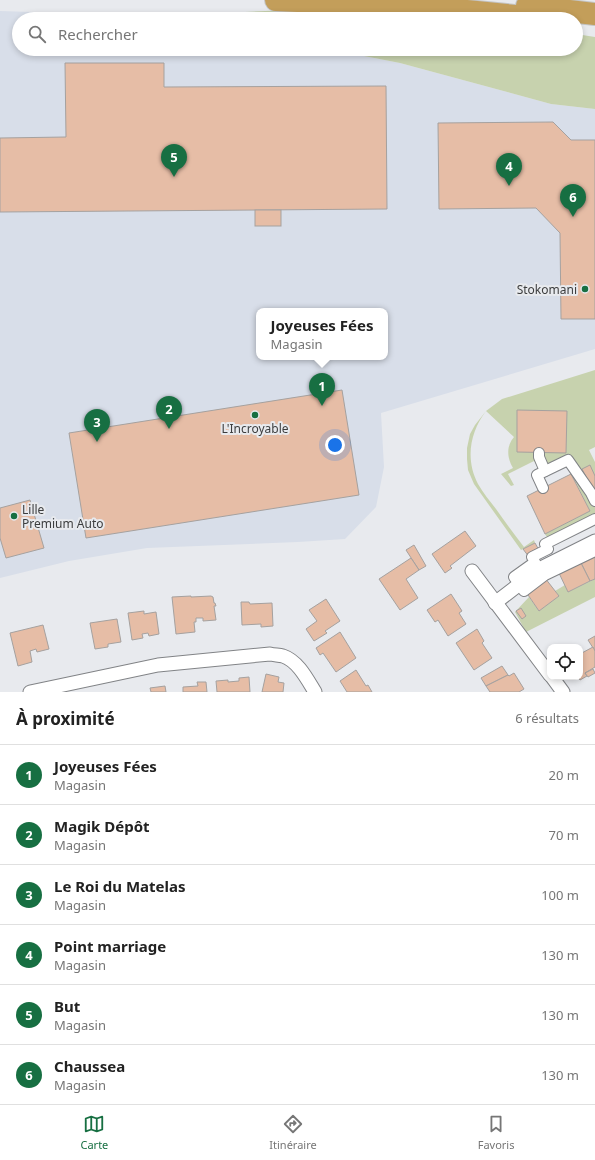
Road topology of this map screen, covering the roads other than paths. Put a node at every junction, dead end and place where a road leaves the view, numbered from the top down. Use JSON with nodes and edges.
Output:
{"nodes":[{"id":1,"x":276,"y":0,"type":"edge"},
{"id":2,"x":460,"y":0,"type":"edge"},
{"id":3,"x":477,"y":12,"type":"edge"},
{"id":4,"x":581,"y":12,"type":"edge"},
{"id":5,"x":583,"y":12,"type":"edge"},
{"id":6,"x":595,"y":14,"type":"edge"},
{"id":7,"x":583,"y":24,"type":"edge"},
{"id":8,"x":595,"y":25,"type":"edge"},
{"id":9,"x":538,"y":453,"type":"dead end"},
{"id":10,"x":545,"y":471,"type":"junction"},
{"id":11,"x":543,"y":488,"type":"dead end"},
{"id":12,"x":595,"y":502,"type":"edge"},
{"id":13,"x":595,"y":519,"type":"edge"},
{"id":14,"x":595,"y":542,"type":"edge"},
{"id":15,"x":595,"y":551,"type":"edge"},
{"id":16,"x":472,"y":571,"type":"dead end"},
{"id":17,"x":520,"y":584,"type":"junction"},
{"id":18,"x":495,"y":603,"type":"junction"},
{"id":19,"x":547,"y":671,"type":"edge"},
{"id":20,"x":554,"y":680,"type":"edge"},
{"id":21,"x":62,"y":689,"type":"edge"},
{"id":22,"x":30,"y":692,"type":"edge"},
{"id":23,"x":315,"y":692,"type":"edge"},
{"id":24,"x":563,"y":692,"type":"edge"}],
"edges":[{"from":1,"to":3,"type":"highway"},
{"from":2,"to":4,"type":"highway"},
{"from":5,"to":6,"type":"highway"},
{"from":7,"to":8,"type":"highway"},
{"from":9,"to":10,"type":"street"},
{"from":10,"to":11,"type":"street"},
{"from":10,"to":12,"type":"street"},
{"from":13,"to":17,"type":"street"},
{"from":14,"to":17,"type":"street"},
{"from":15,"to":17,"type":"street"},
{"from":16,"to":18,"type":"street"},
{"from":17,"to":18,"type":"street"},
{"from":18,"to":19,"type":"street"},
{"from":20,"to":24,"type":"street"},
{"from":21,"to":22,"type":"street"},
{"from":21,"to":23,"type":"street"}]}
